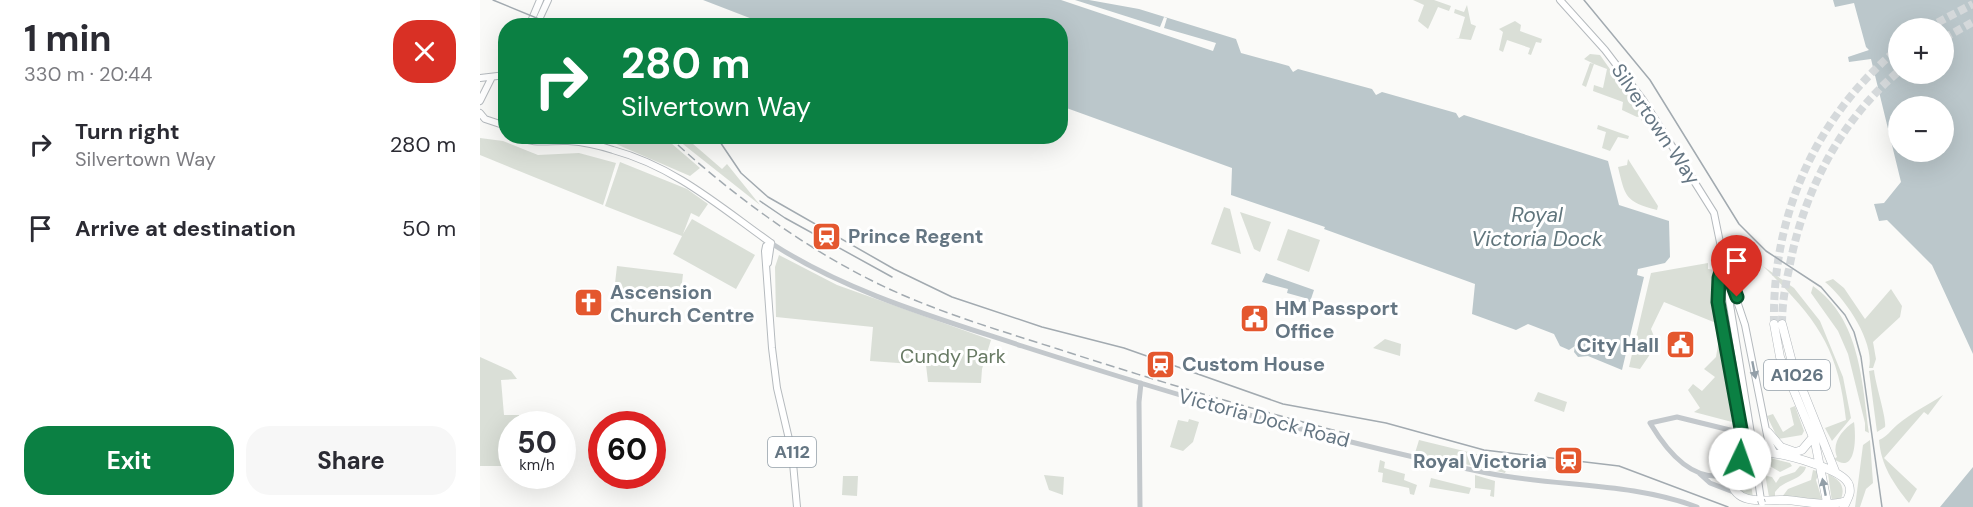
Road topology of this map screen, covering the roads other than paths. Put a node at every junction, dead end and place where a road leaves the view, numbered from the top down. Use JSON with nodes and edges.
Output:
{"nodes":[{"id":1,"x":540,"y":0,"type":"edge"},
{"id":2,"x":548,"y":0,"type":"edge"},
{"id":3,"x":1560,"y":0,"type":"edge"},
{"id":4,"x":535,"y":18,"type":"edge"},
{"id":5,"x":537,"y":18,"type":"edge"},
{"id":6,"x":498,"y":75,"type":"edge"},
{"id":7,"x":498,"y":77,"type":"edge"},
{"id":8,"x":480,"y":78,"type":"edge"},
{"id":9,"x":492,"y":78,"type":"junction"},
{"id":10,"x":480,"y":101,"type":"edge"},
{"id":11,"x":480,"y":113,"type":"edge"},
{"id":12,"x":496,"y":123,"type":"edge"},
{"id":13,"x":589,"y":144,"type":"edge"},
{"id":14,"x":771,"y":243,"type":"junction"},
{"id":15,"x":1725,"y":268,"type":"junction"},
{"id":16,"x":1142,"y":383,"type":"junction"},
{"id":17,"x":1767,"y":428,"type":"junction"},
{"id":18,"x":1750,"y":434,"type":"junction"},
{"id":19,"x":1813,"y":437,"type":"junction"},
{"id":20,"x":1797,"y":452,"type":"junction"},
{"id":21,"x":1778,"y":454,"type":"junction"},
{"id":22,"x":1740,"y":459,"type":"junction"},
{"id":23,"x":1820,"y":466,"type":"junction"},
{"id":24,"x":1835,"y":471,"type":"junction"},
{"id":25,"x":1700,"y":474,"type":"junction"},
{"id":26,"x":1732,"y":474,"type":"junction"},
{"id":27,"x":1737,"y":494,"type":"junction"},
{"id":28,"x":1845,"y":504,"type":"edge"},
{"id":29,"x":1812,"y":506,"type":"edge"},
{"id":30,"x":797,"y":507,"type":"edge"},
{"id":31,"x":1140,"y":507,"type":"edge"},
{"id":32,"x":1697,"y":507,"type":"edge"},
{"id":33,"x":1762,"y":507,"type":"edge"},
{"id":34,"x":1828,"y":507,"type":"edge"}],
"edges":[{"from":1,"to":4,"type":"main road"},
{"from":2,"to":5,"type":"main road"},
{"from":3,"to":15,"type":"main road","name":"Silvertown Way"},
{"from":6,"to":9,"type":"main road"},
{"from":7,"to":9,"type":"main road"},
{"from":8,"to":9,"type":"main road"},
{"from":9,"to":10,"type":"main road"},
{"from":11,"to":12,"type":"main road"},
{"from":13,"to":14,"type":"main road","name":"Victoria Dock Road"},
{"from":14,"to":16,"type":"street","name":"Victoria Dock Road"},
{"from":14,"to":30,"type":"main road","number":"A112"},
{"from":15,"to":17,"type":"main road","name":"Silvertown Way","one_way":true},
{"from":15,"to":18,"type":"main road","name":"Silvertown Way"},
{"from":15,"to":22,"type":"main road","name":"Silvertown Way"},
{"from":16,"to":31,"type":"street"},
{"from":16,"to":32,"type":"street","name":"Victoria Dock Road"},
{"from":17,"to":20,"type":"highway"},
{"from":17,"to":21,"type":"main road","name":"Silvertown Way"},
{"from":18,"to":25,"type":"street"},
{"from":18,"to":33,"type":"main road","name":"Silvertown Way","bridge":true},
{"from":19,"to":20,"type":"highway"},
{"from":19,"to":23,"type":"highway","number":"A1026"},
{"from":19,"to":24,"type":"highway","number":"A1026"},
{"from":20,"to":21,"type":"highway"},
{"from":21,"to":22,"type":"highway"},
{"from":21,"to":23,"type":"highway"},
{"from":22,"to":26,"type":"highway"},
{"from":23,"to":24,"type":"highway"},
{"from":34,"to":23,"type":"highway","number":"A1026","one_way":true},
{"from":24,"to":28,"type":"highway"},
{"from":25,"to":26,"type":"street"},
{"from":25,"to":27,"type":"street"},
{"from":26,"to":27,"type":"highway"},
{"from":27,"to":29,"type":"highway"},
{"from":28,"to":34,"type":"highway"},
{"from":29,"to":34,"type":"highway"}]}
